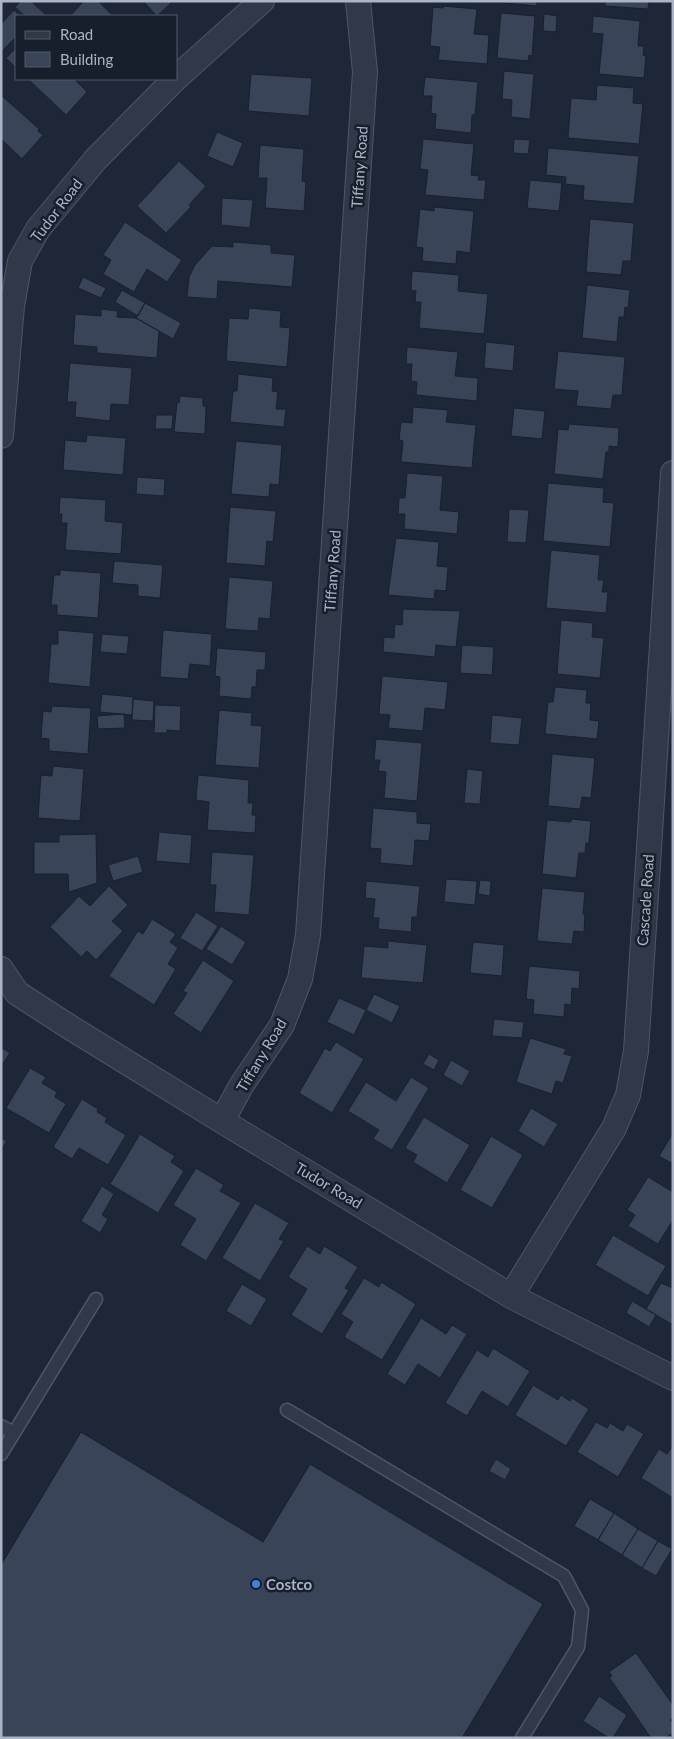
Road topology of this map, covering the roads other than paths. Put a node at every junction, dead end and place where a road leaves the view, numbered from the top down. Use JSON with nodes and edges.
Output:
{"nodes":[{"id":1,"x":262,"y":1,"type":"edge"},
{"id":2,"x":358,"y":1,"type":"edge"},
{"id":3,"x":178,"y":76,"type":"edge"},
{"id":4,"x":174,"y":80,"type":"edge"},
{"id":5,"x":1,"y":436,"type":"edge"},
{"id":6,"x":673,"y":473,"type":"edge"},
{"id":7,"x":1,"y":969,"type":"edge"},
{"id":8,"x":222,"y":1121,"type":"junction"},
{"id":9,"x":510,"y":1296,"type":"junction"},
{"id":10,"x":96,"y":1299,"type":"dead end"},
{"id":11,"x":673,"y":1378,"type":"edge"},
{"id":12,"x":287,"y":1410,"type":"dead end"},
{"id":13,"x":1,"y":1426,"type":"edge"},
{"id":14,"x":14,"y":1433,"type":"junction"},
{"id":15,"x":1,"y":1454,"type":"edge"},
{"id":16,"x":522,"y":1738,"type":"edge"}],
"edges":[{"from":1,"to":3,"type":"street","name":"Tudor Road"},
{"from":2,"to":8,"type":"street","name":"Tiffany Road"},
{"from":4,"to":5,"type":"street","name":"Tudor Road"},
{"from":6,"to":9,"type":"street","name":"Cascade Road"},
{"from":7,"to":8,"type":"street","name":"Tudor Road"},
{"from":8,"to":9,"type":"street","name":"Tudor Road"},
{"from":9,"to":11,"type":"street","name":"Tudor Road"},
{"from":10,"to":14,"type":"lane"},
{"from":12,"to":16,"type":"lane"},
{"from":13,"to":14,"type":"lane"},
{"from":14,"to":15,"type":"lane"}]}
